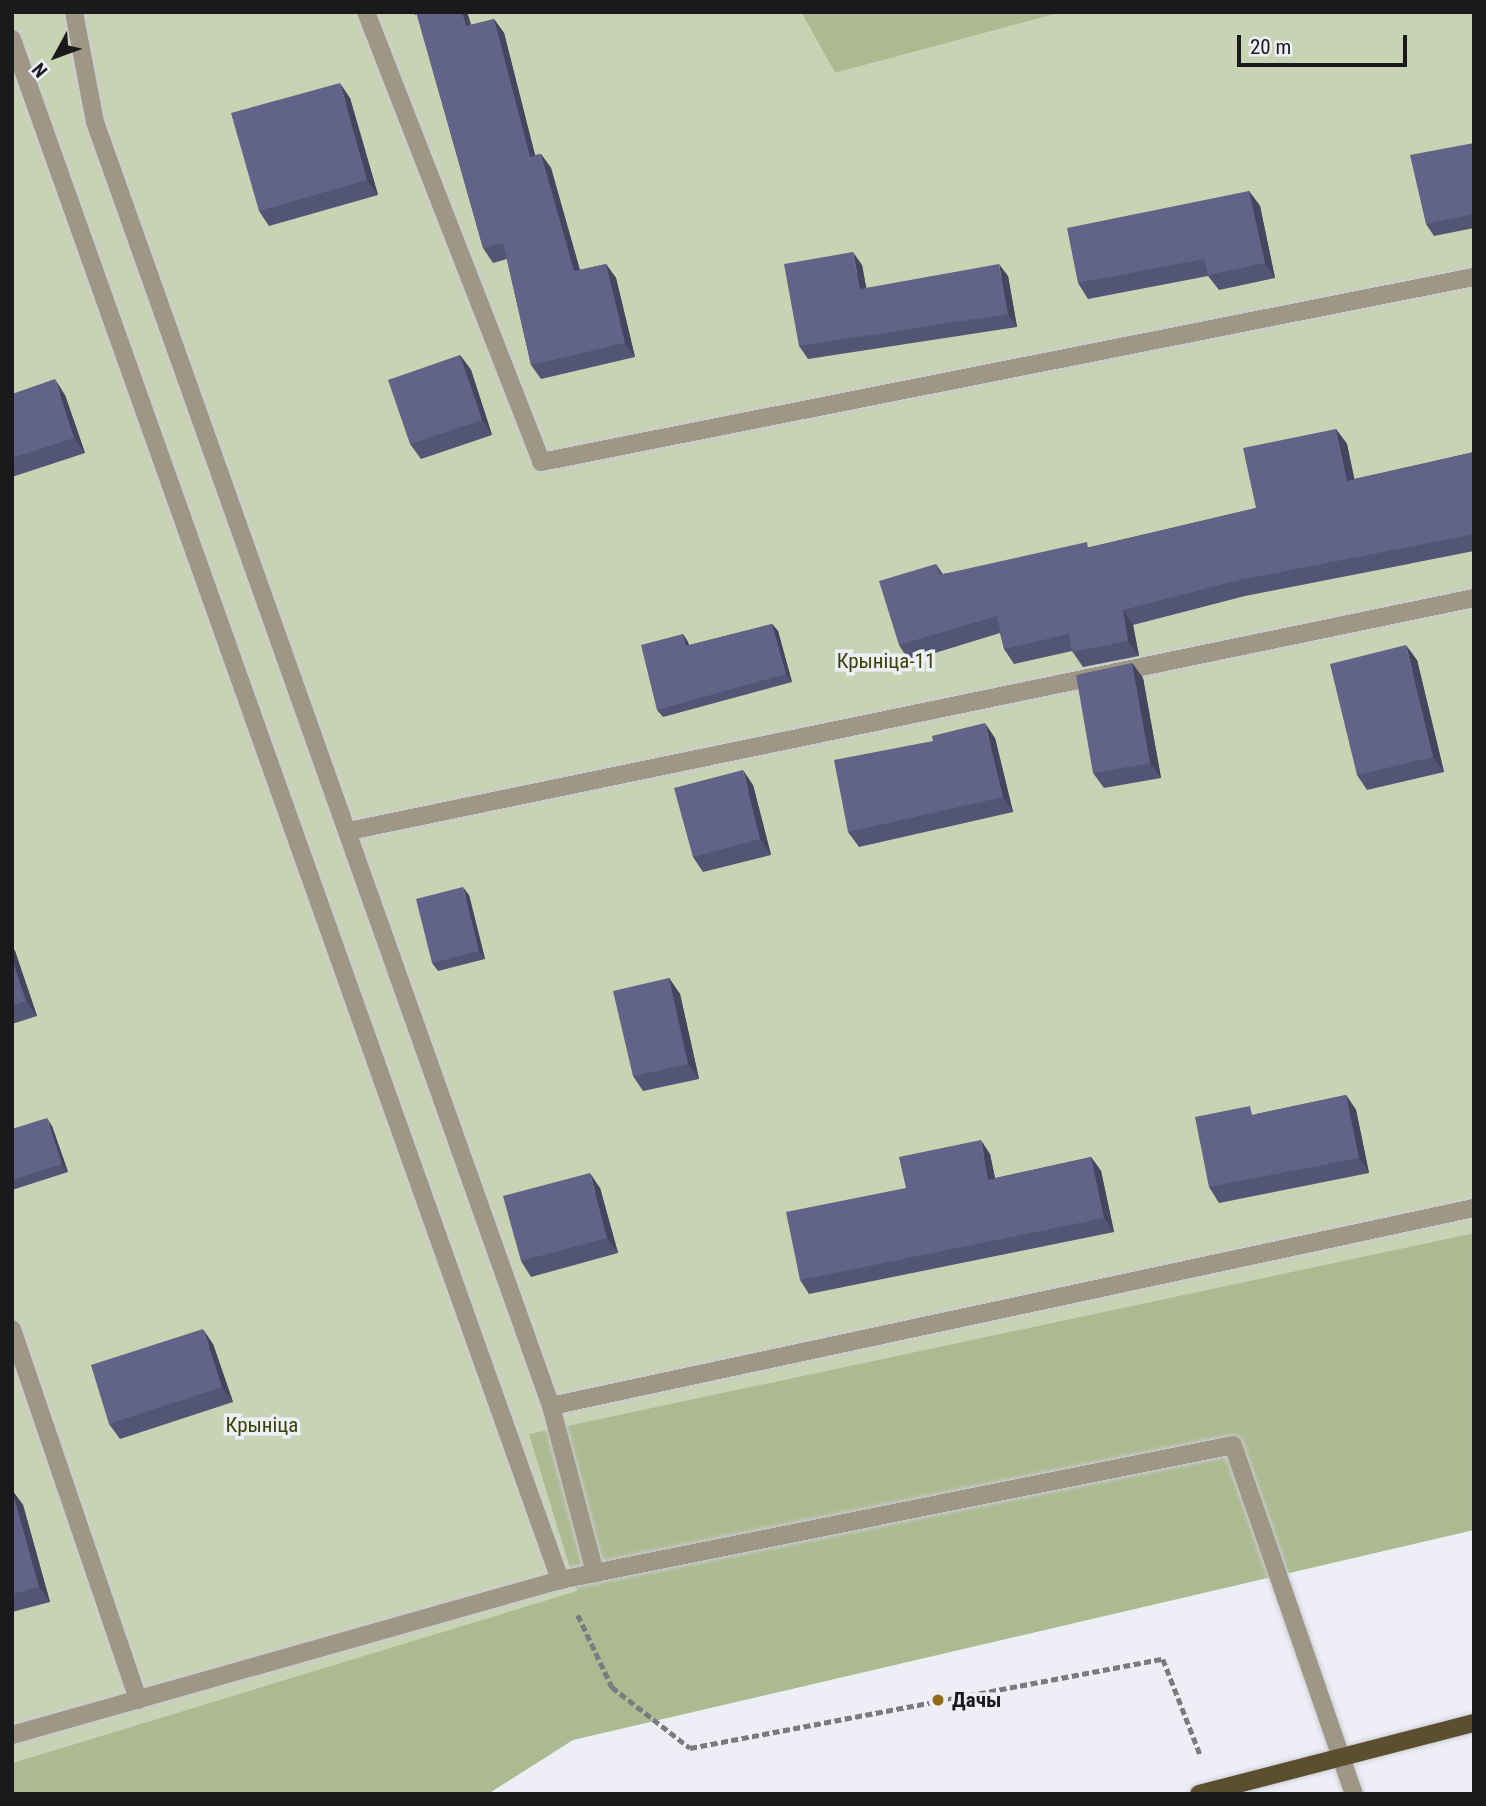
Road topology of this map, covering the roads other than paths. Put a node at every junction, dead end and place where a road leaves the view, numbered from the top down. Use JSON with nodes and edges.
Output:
{"nodes":[{"id":1,"x":74,"y":12,"type":"edge"},
{"id":2,"x":366,"y":12,"type":"edge"},
{"id":3,"x":12,"y":39,"type":"edge"},
{"id":4,"x":1474,"y":277,"type":"edge"},
{"id":5,"x":1474,"y":598,"type":"edge"},
{"id":6,"x":349,"y":831,"type":"junction"},
{"id":7,"x":1474,"y":1208,"type":"edge"},
{"id":8,"x":12,"y":1329,"type":"edge"},
{"id":9,"x":551,"y":1406,"type":"junction"},
{"id":10,"x":595,"y":1573,"type":"junction"},
{"id":11,"x":561,"y":1580,"type":"junction"},
{"id":12,"x":138,"y":1700,"type":"junction"},
{"id":13,"x":1474,"y":1723,"type":"edge"},
{"id":14,"x":12,"y":1735,"type":"edge"},
{"id":15,"x":1343,"y":1756,"type":"junction"},
{"id":16,"x":1207,"y":1792,"type":"edge"},
{"id":17,"x":1354,"y":1794,"type":"edge"}],
"edges":[{"from":1,"to":6,"type":"street"},
{"from":2,"to":4,"type":"street"},
{"from":3,"to":11,"type":"street"},
{"from":5,"to":6,"type":"street"},
{"from":6,"to":9,"type":"street"},
{"from":7,"to":9,"type":"street"},
{"from":8,"to":12,"type":"street"},
{"from":9,"to":10,"type":"street"},
{"from":10,"to":11,"type":"street"},
{"from":10,"to":15,"type":"street"},
{"from":11,"to":12,"type":"street"},
{"from":12,"to":14,"type":"street"},
{"from":13,"to":15,"type":"main road"},
{"from":15,"to":16,"type":"main road"},
{"from":15,"to":17,"type":"street"}]}
